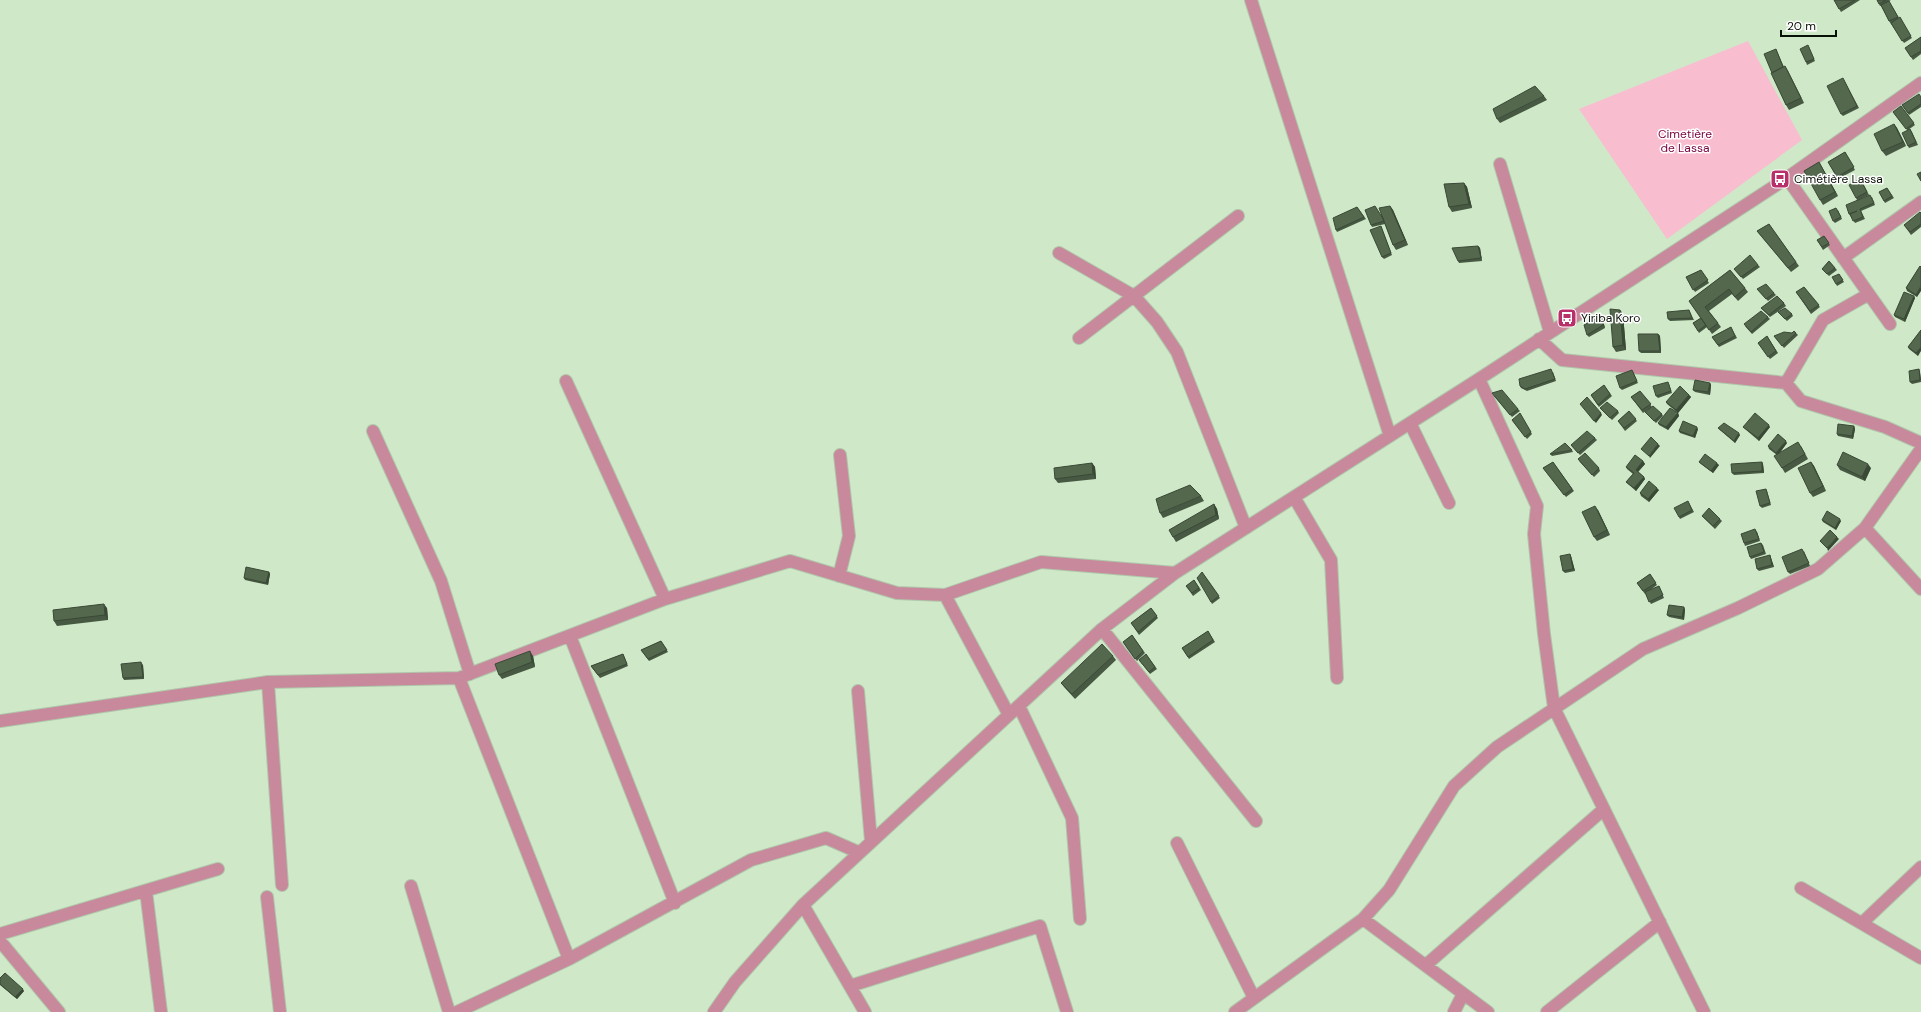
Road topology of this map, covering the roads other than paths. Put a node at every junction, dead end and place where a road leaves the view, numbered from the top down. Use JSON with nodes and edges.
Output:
{"nodes":[{"id":1,"x":1251,"y":0,"type":"edge"},
{"id":2,"x":1921,"y":83,"type":"edge"},
{"id":3,"x":1500,"y":164,"type":"dead end"},
{"id":4,"x":1787,"y":178,"type":"junction"},
{"id":5,"x":1921,"y":202,"type":"edge"},
{"id":6,"x":1238,"y":216,"type":"dead end"},
{"id":7,"x":1059,"y":253,"type":"dead end"},
{"id":8,"x":1843,"y":258,"type":"junction"},
{"id":9,"x":1869,"y":294,"type":"junction"},
{"id":10,"x":1134,"y":296,"type":"junction"},
{"id":11,"x":1890,"y":324,"type":"dead end"},
{"id":12,"x":1550,"y":332,"type":"junction"},
{"id":13,"x":1079,"y":338,"type":"dead end"},
{"id":14,"x":1538,"y":339,"type":"junction"},
{"id":15,"x":1479,"y":379,"type":"junction"},
{"id":16,"x":566,"y":382,"type":"dead end"},
{"id":17,"x":1786,"y":383,"type":"junction"},
{"id":18,"x":1410,"y":423,"type":"junction"},
{"id":19,"x":373,"y":431,"type":"dead end"},
{"id":20,"x":1390,"y":436,"type":"junction"},
{"id":21,"x":1921,"y":443,"type":"edge"},
{"id":22,"x":1921,"y":449,"type":"edge"},
{"id":23,"x":840,"y":455,"type":"dead end"},
{"id":24,"x":1294,"y":497,"type":"junction"},
{"id":25,"x":1449,"y":503,"type":"dead end"},
{"id":26,"x":1246,"y":528,"type":"junction"},
{"id":27,"x":1865,"y":528,"type":"junction"},
{"id":28,"x":1175,"y":573,"type":"junction"},
{"id":29,"x":839,"y":576,"type":"junction"},
{"id":30,"x":1921,"y":589,"type":"edge"},
{"id":31,"x":944,"y":595,"type":"junction"},
{"id":32,"x":665,"y":599,"type":"junction"},
{"id":33,"x":1102,"y":629,"type":"junction"},
{"id":34,"x":570,"y":636,"type":"junction"},
{"id":35,"x":464,"y":676,"type":"junction"},
{"id":36,"x":1338,"y":678,"type":"dead end"},
{"id":37,"x":268,"y":682,"type":"junction"},
{"id":38,"x":858,"y":691,"type":"dead end"},
{"id":39,"x":1019,"y":706,"type":"junction"},
{"id":40,"x":1554,"y":708,"type":"junction"},
{"id":41,"x":1009,"y":715,"type":"junction"},
{"id":42,"x":0,"y":720,"type":"edge"},
{"id":43,"x":1604,"y":809,"type":"junction"},
{"id":44,"x":1256,"y":821,"type":"dead end"},
{"id":45,"x":871,"y":841,"type":"junction"},
{"id":46,"x":1177,"y":843,"type":"dead end"},
{"id":47,"x":858,"y":852,"type":"junction"},
{"id":48,"x":1921,"y":867,"type":"edge"},
{"id":49,"x":218,"y":870,"type":"dead end"},
{"id":50,"x":282,"y":885,"type":"dead end"},
{"id":51,"x":411,"y":886,"type":"dead end"},
{"id":52,"x":1801,"y":888,"type":"dead end"},
{"id":53,"x":146,"y":891,"type":"junction"},
{"id":54,"x":267,"y":896,"type":"dead end"},
{"id":55,"x":675,"y":903,"type":"junction"},
{"id":56,"x":803,"y":905,"type":"junction"},
{"id":57,"x":1080,"y":919,"type":"dead end"},
{"id":58,"x":1363,"y":919,"type":"junction"},
{"id":59,"x":1660,"y":922,"type":"junction"},
{"id":60,"x":1862,"y":923,"type":"junction"},
{"id":61,"x":0,"y":934,"type":"edge"},
{"id":62,"x":0,"y":941,"type":"edge"},
{"id":63,"x":1921,"y":958,"type":"edge"},
{"id":64,"x":569,"y":959,"type":"junction"},
{"id":65,"x":1426,"y":965,"type":"junction"},
{"id":66,"x":850,"y":986,"type":"junction"},
{"id":67,"x":1463,"y":994,"type":"junction"},
{"id":68,"x":1254,"y":998,"type":"junction"},
{"id":69,"x":59,"y":1012,"type":"edge"},
{"id":70,"x":161,"y":1012,"type":"edge"},
{"id":71,"x":280,"y":1012,"type":"edge"},
{"id":72,"x":449,"y":1012,"type":"edge"},
{"id":73,"x":457,"y":1012,"type":"edge"},
{"id":74,"x":714,"y":1012,"type":"edge"},
{"id":75,"x":865,"y":1012,"type":"edge"},
{"id":76,"x":1067,"y":1012,"type":"edge"},
{"id":77,"x":1235,"y":1012,"type":"edge"},
{"id":78,"x":1454,"y":1012,"type":"edge"},
{"id":79,"x":1488,"y":1012,"type":"edge"},
{"id":80,"x":1547,"y":1012,"type":"edge"},
{"id":81,"x":1704,"y":1012,"type":"edge"}],
"edges":[{"from":1,"to":20,"type":"street"},
{"from":2,"to":4,"type":"street"},
{"from":3,"to":12,"type":"street"},
{"from":4,"to":8,"type":"street"},
{"from":4,"to":12,"type":"street"},
{"from":5,"to":8,"type":"street"},
{"from":6,"to":10,"type":"street"},
{"from":7,"to":10,"type":"street"},
{"from":8,"to":9,"type":"street"},
{"from":9,"to":11,"type":"street"},
{"from":9,"to":17,"type":"street"},
{"from":10,"to":13,"type":"street"},
{"from":10,"to":26,"type":"street"},
{"from":12,"to":14,"type":"street"},
{"from":14,"to":15,"type":"street"},
{"from":14,"to":17,"type":"street"},
{"from":15,"to":18,"type":"street"},
{"from":15,"to":40,"type":"street"},
{"from":16,"to":32,"type":"street"},
{"from":17,"to":21,"type":"street"},
{"from":18,"to":20,"type":"street"},
{"from":18,"to":25,"type":"street"},
{"from":19,"to":35,"type":"street"},
{"from":20,"to":24,"type":"street"},
{"from":22,"to":27,"type":"street"},
{"from":23,"to":29,"type":"street"},
{"from":24,"to":26,"type":"street"},
{"from":24,"to":36,"type":"street"},
{"from":26,"to":28,"type":"street"},
{"from":27,"to":30,"type":"street"},
{"from":27,"to":40,"type":"street"},
{"from":28,"to":31,"type":"street"},
{"from":28,"to":33,"type":"street"},
{"from":29,"to":31,"type":"street"},
{"from":29,"to":32,"type":"street"},
{"from":31,"to":41,"type":"street"},
{"from":32,"to":34,"type":"street"},
{"from":33,"to":39,"type":"street"},
{"from":33,"to":44,"type":"street"},
{"from":34,"to":35,"type":"street"},
{"from":34,"to":55,"type":"street"},
{"from":35,"to":37,"type":"street"},
{"from":35,"to":64,"type":"street"},
{"from":37,"to":42,"type":"street"},
{"from":37,"to":50,"type":"street"},
{"from":38,"to":45,"type":"street"},
{"from":39,"to":41,"type":"street"},
{"from":39,"to":57,"type":"street"},
{"from":40,"to":43,"type":"street"},
{"from":40,"to":58,"type":"street"},
{"from":41,"to":45,"type":"street"},
{"from":43,"to":59,"type":"street"},
{"from":43,"to":65,"type":"street"},
{"from":45,"to":47,"type":"street"},
{"from":46,"to":68,"type":"street"},
{"from":47,"to":55,"type":"street"},
{"from":47,"to":56,"type":"street"},
{"from":48,"to":60,"type":"street"},
{"from":49,"to":53,"type":"street"},
{"from":51,"to":72,"type":"street"},
{"from":52,"to":60,"type":"street"},
{"from":53,"to":61,"type":"street"},
{"from":53,"to":70,"type":"street"},
{"from":54,"to":71,"type":"street"},
{"from":55,"to":64,"type":"street"},
{"from":56,"to":66,"type":"street"},
{"from":56,"to":74,"type":"street"},
{"from":58,"to":65,"type":"street"},
{"from":58,"to":68,"type":"street"},
{"from":59,"to":80,"type":"street"},
{"from":59,"to":81,"type":"street"},
{"from":60,"to":63,"type":"street"},
{"from":62,"to":69,"type":"street"},
{"from":64,"to":73,"type":"street"},
{"from":65,"to":67,"type":"street"},
{"from":66,"to":75,"type":"street"},
{"from":66,"to":76,"type":"street"},
{"from":67,"to":78,"type":"street"},
{"from":67,"to":79,"type":"street"},
{"from":68,"to":77,"type":"street"}]}
